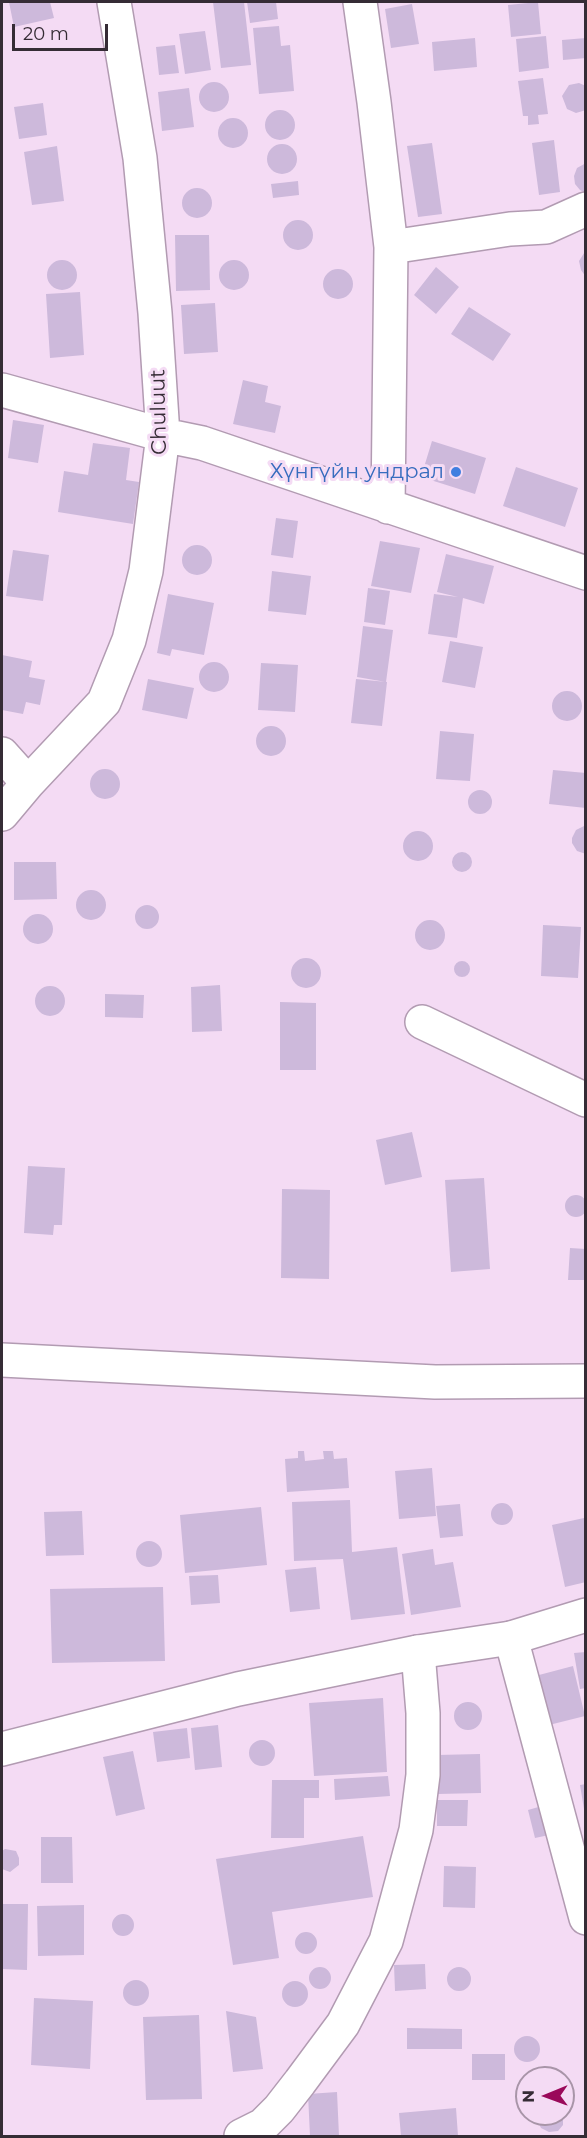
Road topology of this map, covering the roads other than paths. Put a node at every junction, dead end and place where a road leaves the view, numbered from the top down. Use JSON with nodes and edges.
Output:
{"nodes":[{"id":1,"x":114,"y":2,"type":"edge"},
{"id":2,"x":360,"y":2,"type":"edge"},
{"id":3,"x":585,"y":209,"type":"edge"},
{"id":4,"x":391,"y":248,"type":"junction"},
{"id":5,"x":2,"y":390,"type":"edge"},
{"id":6,"x":163,"y":435,"type":"junction"},
{"id":7,"x":388,"y":507,"type":"junction"},
{"id":8,"x":585,"y":573,"type":"edge"},
{"id":9,"x":2,"y":754,"type":"edge"},
{"id":10,"x":28,"y":783,"type":"junction"},
{"id":11,"x":2,"y":814,"type":"edge"},
{"id":12,"x":422,"y":1022,"type":"dead end"},
{"id":13,"x":585,"y":1100,"type":"edge"},
{"id":14,"x":2,"y":1360,"type":"edge"},
{"id":15,"x":585,"y":1381,"type":"edge"},
{"id":16,"x":585,"y":1615,"type":"edge"},
{"id":17,"x":511,"y":1638,"type":"junction"},
{"id":18,"x":418,"y":1652,"type":"junction"},
{"id":19,"x":2,"y":1749,"type":"edge"},
{"id":20,"x":585,"y":1918,"type":"edge"},
{"id":21,"x":256,"y":2133,"type":"edge"}],
"edges":[{"from":1,"to":6,"type":"street","name":"Chuluut"},
{"from":2,"to":4,"type":"street"},
{"from":3,"to":4,"type":"street"},
{"from":4,"to":7,"type":"street"},
{"from":5,"to":6,"type":"street"},
{"from":6,"to":7,"type":"street"},
{"from":6,"to":10,"type":"street","name":"Chuluut"},
{"from":7,"to":8,"type":"street"},
{"from":9,"to":10,"type":"street"},
{"from":10,"to":11,"type":"street","name":"Chuluut"},
{"from":12,"to":13,"type":"street"},
{"from":14,"to":15,"type":"street"},
{"from":16,"to":17,"type":"street"},
{"from":17,"to":18,"type":"street"},
{"from":17,"to":20,"type":"street"},
{"from":18,"to":19,"type":"street"},
{"from":18,"to":21,"type":"street"}]}
